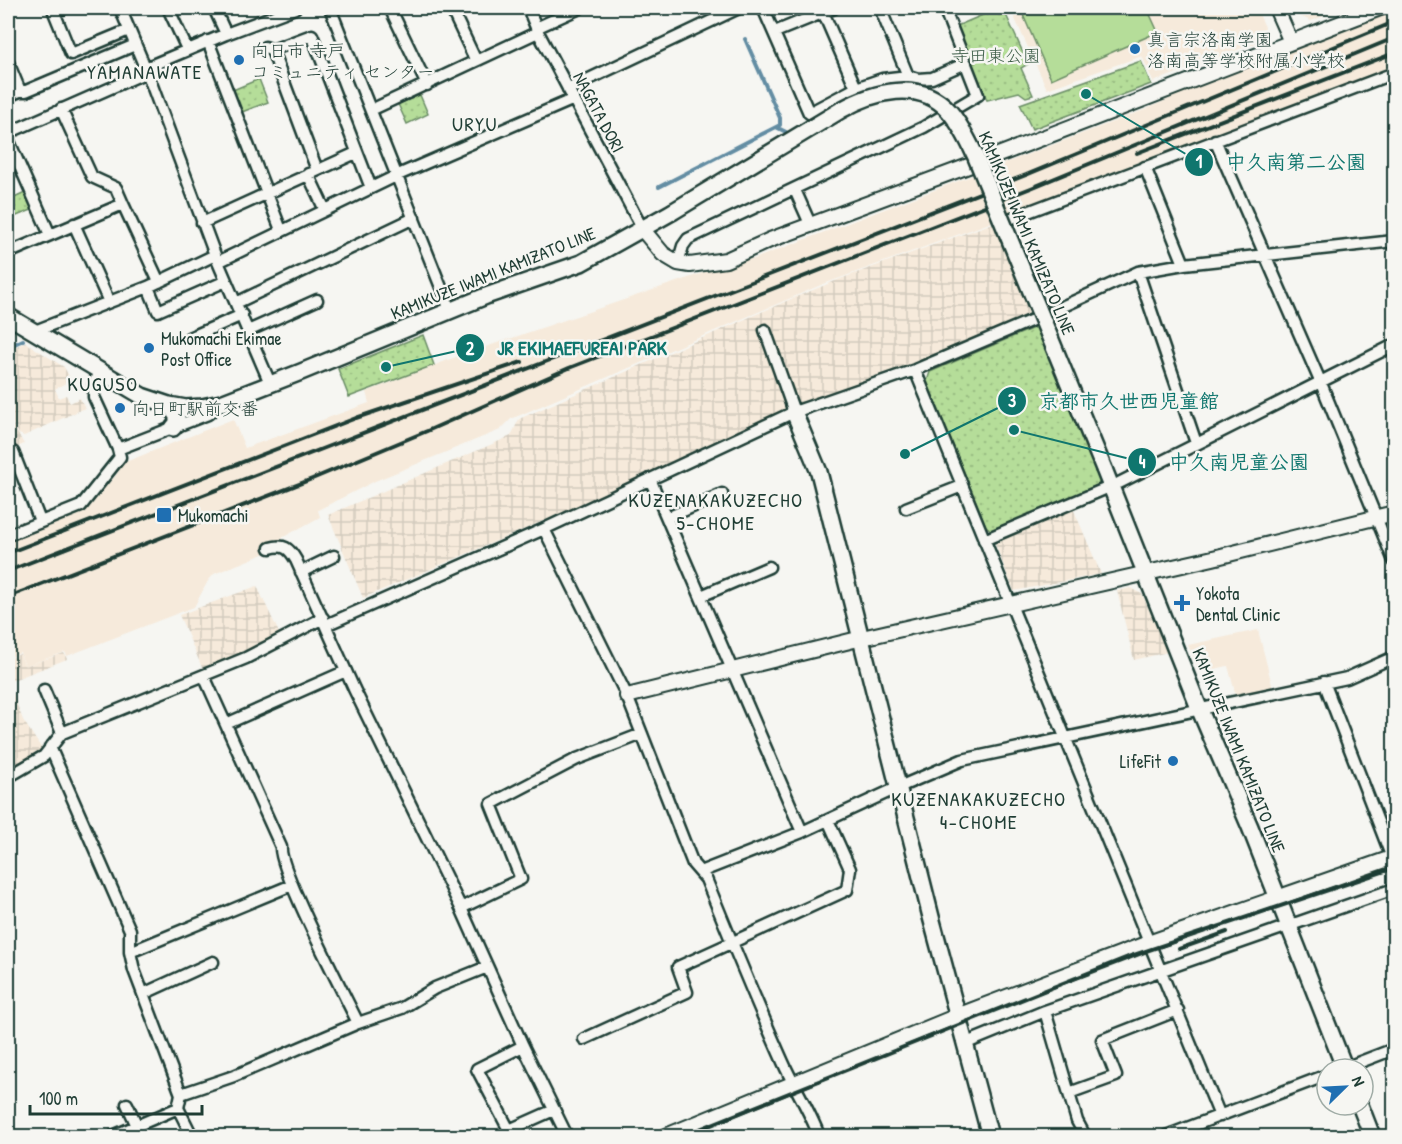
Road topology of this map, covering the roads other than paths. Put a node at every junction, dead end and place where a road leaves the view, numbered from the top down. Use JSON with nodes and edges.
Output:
{"nodes":[{"id":1,"x":64,"y":8,"type":"edge"},
{"id":2,"x":120,"y":8,"type":"edge"},
{"id":3,"x":168,"y":8,"type":"edge"},
{"id":4,"x":214,"y":8,"type":"edge"},
{"id":5,"x":259,"y":8,"type":"edge"},
{"id":6,"x":296,"y":8,"type":"edge"},
{"id":7,"x":330,"y":8,"type":"edge"},
{"id":8,"x":390,"y":8,"type":"edge"},
{"id":9,"x":451,"y":8,"type":"edge"},
{"id":10,"x":528,"y":8,"type":"edge"},
{"id":11,"x":580,"y":8,"type":"edge"},
{"id":12,"x":739,"y":8,"type":"edge"},
{"id":13,"x":763,"y":8,"type":"edge"},
{"id":14,"x":880,"y":8,"type":"edge"},
{"id":15,"x":944,"y":8,"type":"edge"},
{"id":16,"x":1276,"y":8,"type":"edge"},
{"id":17,"x":1380,"y":8,"type":"edge"},
{"id":18,"x":829,"y":10,"type":"edge"},
{"id":19,"x":264,"y":19,"type":"junction"},
{"id":20,"x":129,"y":30,"type":"junction"},
{"id":21,"x":537,"y":30,"type":"junction"},
{"id":22,"x":775,"y":32,"type":"junction"},
{"id":23,"x":226,"y":34,"type":"junction"},
{"id":24,"x":208,"y":41,"type":"junction"},
{"id":25,"x":1291,"y":42,"type":"junction"},
{"id":26,"x":135,"y":45,"type":"junction"},
{"id":27,"x":187,"y":49,"type":"junction"},
{"id":28,"x":476,"y":61,"type":"junction"},
{"id":29,"x":8,"y":62,"type":"edge"},
{"id":30,"x":966,"y":63,"type":"junction"},
{"id":31,"x":146,"y":70,"type":"junction"},
{"id":32,"x":1395,"y":73,"type":"edge"},
{"id":33,"x":908,"y":76,"type":"junction"},
{"id":34,"x":427,"y":85,"type":"junction"},
{"id":35,"x":856,"y":88,"type":"junction"},
{"id":36,"x":568,"y":89,"type":"junction"},
{"id":37,"x":20,"y":91,"type":"junction"},
{"id":38,"x":8,"y":96,"type":"edge"},
{"id":39,"x":574,"y":99,"type":"junction"},
{"id":40,"x":62,"y":109,"type":"junction"},
{"id":41,"x":371,"y":110,"type":"junction"},
{"id":42,"x":8,"y":133,"type":"edge"},
{"id":43,"x":8,"y":139,"type":"edge"},
{"id":44,"x":1215,"y":140,"type":"junction"},
{"id":45,"x":356,"y":153,"type":"junction"},
{"id":46,"x":1145,"y":166,"type":"junction"},
{"id":47,"x":312,"y":172,"type":"junction"},
{"id":48,"x":398,"y":175,"type":"junction"},
{"id":49,"x":371,"y":188,"type":"junction"},
{"id":50,"x":795,"y":189,"type":"junction"},
{"id":51,"x":266,"y":193,"type":"junction"},
{"id":52,"x":123,"y":204,"type":"junction"},
{"id":53,"x":325,"y":210,"type":"junction"},
{"id":54,"x":414,"y":218,"type":"junction"},
{"id":55,"x":1012,"y":218,"type":"dead end"},
{"id":56,"x":202,"y":223,"type":"junction"},
{"id":57,"x":74,"y":224,"type":"junction"},
{"id":58,"x":811,"y":226,"type":"junction"},
{"id":59,"x":643,"y":230,"type":"junction"},
{"id":60,"x":281,"y":231,"type":"junction"},
{"id":61,"x":50,"y":235,"type":"junction"},
{"id":62,"x":1395,"y":241,"type":"edge"},
{"id":63,"x":8,"y":253,"type":"edge"},
{"id":64,"x":1265,"y":255,"type":"junction"},
{"id":65,"x":216,"y":259,"type":"junction"},
{"id":66,"x":678,"y":263,"type":"junction"},
{"id":67,"x":1184,"y":264,"type":"junction"},
{"id":68,"x":1138,"y":272,"type":"junction"},
{"id":69,"x":226,"y":281,"type":"junction"},
{"id":70,"x":159,"y":282,"type":"junction"},
{"id":71,"x":148,"y":287,"type":"junction"},
{"id":72,"x":317,"y":300,"type":"dead end"},
{"id":73,"x":109,"y":302,"type":"junction"},
{"id":74,"x":236,"y":303,"type":"junction"},
{"id":75,"x":450,"y":310,"type":"junction"},
{"id":76,"x":242,"y":315,"type":"junction"},
{"id":77,"x":8,"y":316,"type":"edge"},
{"id":78,"x":249,"y":330,"type":"junction"},
{"id":79,"x":765,"y":330,"type":"dead end"},
{"id":80,"x":35,"y":331,"type":"junction"},
{"id":81,"x":189,"y":338,"type":"dead end"},
{"id":82,"x":1395,"y":345,"type":"edge"},
{"id":83,"x":99,"y":370,"type":"junction"},
{"id":84,"x":915,"y":370,"type":"junction"},
{"id":85,"x":1320,"y":381,"type":"junction"},
{"id":86,"x":270,"y":383,"type":"junction"},
{"id":87,"x":221,"y":403,"type":"junction"},
{"id":88,"x":169,"y":405,"type":"junction"},
{"id":89,"x":794,"y":412,"type":"junction"},
{"id":90,"x":173,"y":428,"type":"junction"},
{"id":91,"x":1196,"y":443,"type":"junction"},
{"id":92,"x":118,"y":449,"type":"junction"},
{"id":93,"x":13,"y":452,"type":"dead end"},
{"id":94,"x":650,"y":479,"type":"junction"},
{"id":95,"x":962,"y":486,"type":"junction"},
{"id":96,"x":1111,"y":487,"type":"junction"},
{"id":97,"x":722,"y":494,"type":"dead end"},
{"id":98,"x":906,"y":508,"type":"dead end"},
{"id":99,"x":1395,"y":513,"type":"edge"},
{"id":100,"x":667,"y":518,"type":"junction"},
{"id":101,"x":1377,"y":518,"type":"junction"},
{"id":102,"x":40,"y":521,"type":"junction"},
{"id":103,"x":544,"y":529,"type":"junction"},
{"id":104,"x":8,"y":535,"type":"edge"},
{"id":105,"x":984,"y":540,"type":"junction"},
{"id":106,"x":270,"y":548,"type":"dead end"},
{"id":107,"x":334,"y":556,"type":"dead end"},
{"id":108,"x":1395,"y":561,"type":"edge"},
{"id":109,"x":770,"y":567,"type":"dead end"},
{"id":110,"x":302,"y":572,"type":"junction"},
{"id":111,"x":1146,"y":573,"type":"junction"},
{"id":112,"x":701,"y":596,"type":"junction"},
{"id":113,"x":1011,"y":603,"type":"junction"},
{"id":114,"x":324,"y":622,"type":"junction"},
{"id":115,"x":862,"y":638,"type":"junction"},
{"id":116,"x":1395,"y":657,"type":"edge"},
{"id":117,"x":732,"y":669,"type":"junction"},
{"id":118,"x":346,"y":671,"type":"junction"},
{"id":119,"x":204,"y":676,"type":"junction"},
{"id":120,"x":1324,"y":682,"type":"junction"},
{"id":121,"x":44,"y":690,"type":"dead end"},
{"id":122,"x":627,"y":696,"type":"junction"},
{"id":123,"x":1199,"y":708,"type":"junction"},
{"id":124,"x":226,"y":724,"type":"junction"},
{"id":125,"x":62,"y":733,"type":"junction"},
{"id":126,"x":642,"y":734,"type":"junction"},
{"id":127,"x":1066,"y":737,"type":"junction"},
{"id":128,"x":50,"y":747,"type":"junction"},
{"id":129,"x":8,"y":777,"type":"edge"},
{"id":130,"x":899,"y":787,"type":"junction"},
{"id":131,"x":828,"y":820,"type":"junction"},
{"id":132,"x":802,"y":832,"type":"junction"},
{"id":133,"x":1393,"y":857,"type":"edge"},
{"id":134,"x":700,"y":872,"type":"junction"},
{"id":135,"x":292,"y":885,"type":"junction"},
{"id":136,"x":1395,"y":889,"type":"edge"},
{"id":137,"x":1277,"y":897,"type":"junction"},
{"id":138,"x":460,"y":908,"type":"junction"},
{"id":139,"x":1287,"y":925,"type":"junction"},
{"id":140,"x":732,"y":942,"type":"junction"},
{"id":141,"x":1151,"y":942,"type":"junction"},
{"id":142,"x":130,"y":952,"type":"junction"},
{"id":143,"x":213,"y":962,"type":"dead end"},
{"id":144,"x":487,"y":967,"type":"junction"},
{"id":145,"x":1161,"y":970,"type":"junction"},
{"id":146,"x":143,"y":994,"type":"junction"},
{"id":147,"x":1178,"y":1010,"type":"junction"},
{"id":148,"x":1046,"y":1011,"type":"junction"},
{"id":149,"x":957,"y":1016,"type":"junction"},
{"id":150,"x":358,"y":1023,"type":"junction"},
{"id":151,"x":584,"y":1039,"type":"dead end"},
{"id":152,"x":964,"y":1044,"type":"junction"},
{"id":153,"x":523,"y":1046,"type":"junction"},
{"id":154,"x":1395,"y":1048,"type":"edge"},
{"id":155,"x":1339,"y":1057,"type":"edge"},
{"id":156,"x":1373,"y":1057,"type":"edge"},
{"id":157,"x":1315,"y":1080,"type":"edge"},
{"id":158,"x":792,"y":1084,"type":"junction"},
{"id":159,"x":181,"y":1094,"type":"junction"},
{"id":160,"x":1069,"y":1094,"type":"junction"},
{"id":161,"x":127,"y":1104,"type":"dead end"},
{"id":162,"x":178,"y":1108,"type":"junction"},
{"id":163,"x":554,"y":1110,"type":"junction"},
{"id":164,"x":1220,"y":1116,"type":"junction"},
{"id":165,"x":1364,"y":1117,"type":"edge"},
{"id":166,"x":136,"y":1126,"type":"junction"},
{"id":167,"x":565,"y":1136,"type":"edge"},
{"id":168,"x":113,"y":1137,"type":"edge"},
{"id":169,"x":192,"y":1137,"type":"edge"},
{"id":170,"x":666,"y":1137,"type":"edge"},
{"id":171,"x":819,"y":1137,"type":"edge"},
{"id":172,"x":990,"y":1137,"type":"edge"},
{"id":173,"x":1085,"y":1137,"type":"edge"},
{"id":174,"x":1166,"y":1137,"type":"edge"},
{"id":175,"x":1372,"y":1137,"type":"edge"}],
"edges":[{"from":1,"to":20,"type":"street"},
{"from":2,"to":20,"type":"street"},
{"from":3,"to":27,"type":"street"},
{"from":4,"to":23,"type":"street"},
{"from":5,"to":19,"type":"street"},
{"from":6,"to":19,"type":"street"},
{"from":7,"to":41,"type":"street"},
{"from":8,"to":34,"type":"street"},
{"from":9,"to":28,"type":"street"},
{"from":10,"to":21,"type":"street","name":"NAGATA DORI"},
{"from":11,"to":21,"type":"street"},
{"from":12,"to":36,"type":"street"},
{"from":13,"to":22,"type":"street"},
{"from":14,"to":33,"type":"street"},
{"from":15,"to":30,"type":"street"},
{"from":16,"to":25,"type":"street"},
{"from":17,"to":25,"type":"street"},
{"from":18,"to":22,"type":"street"},
{"from":18,"to":35,"type":"street"},
{"from":19,"to":23,"type":"street"},
{"from":20,"to":26,"type":"street"},
{"from":21,"to":28,"type":"street"},
{"from":21,"to":36,"type":"street","name":"NAGATA DORI"},
{"from":22,"to":35,"type":"street"},
{"from":23,"to":24,"type":"street"},
{"from":24,"to":27,"type":"street"},
{"from":24,"to":51,"type":"street"},
{"from":25,"to":58,"type":"street"},
{"from":26,"to":31,"type":"street"},
{"from":26,"to":37,"type":"street"},
{"from":27,"to":31,"type":"street"},
{"from":28,"to":34,"type":"street"},
{"from":29,"to":37,"type":"street"},
{"from":30,"to":33,"type":"street"},
{"from":30,"to":50,"type":"street"},
{"from":31,"to":40,"type":"street"},
{"from":31,"to":56,"type":"street"},
{"from":32,"to":44,"type":"street"},
{"from":33,"to":35,"type":"street"},
{"from":34,"to":41,"type":"street"},
{"from":36,"to":39,"type":"street","name":"NAGATA DORI"},
{"from":37,"to":38,"type":"street"},
{"from":39,"to":48,"type":"street"},
{"from":39,"to":59,"type":"street","name":"NAGATA DORI"},
{"from":40,"to":42,"type":"street"},
{"from":40,"to":52,"type":"street"},
{"from":41,"to":48,"type":"street"},
{"from":43,"to":61,"type":"street"},
{"from":44,"to":46,"type":"street"},
{"from":44,"to":64,"type":"street"},
{"from":45,"to":47,"type":"street"},
{"from":45,"to":47,"type":"street"},
{"from":45,"to":49,"type":"street"},
{"from":46,"to":55,"type":"street"},
{"from":46,"to":67,"type":"street"},
{"from":47,"to":51,"type":"street"},
{"from":47,"to":53,"type":"street"},
{"from":48,"to":49,"type":"street"},
{"from":48,"to":54,"type":"street"},
{"from":49,"to":53,"type":"street"},
{"from":50,"to":58,"type":"street"},
{"from":50,"to":66,"type":"street"},
{"from":51,"to":56,"type":"street"},
{"from":51,"to":60,"type":"street"},
{"from":52,"to":57,"type":"street"},
{"from":52,"to":70,"type":"street"},
{"from":53,"to":60,"type":"street"},
{"from":54,"to":74,"type":"street"},
{"from":54,"to":75,"type":"street"},
{"from":56,"to":65,"type":"street"},
{"from":57,"to":61,"type":"street"},
{"from":57,"to":73,"type":"street"},
{"from":58,"to":66,"type":"street"},
{"from":59,"to":66,"type":"street"},
{"from":59,"to":75,"type":"main road","name":"KAMIKUZE IWAMI KAMIZATO LINE"},
{"from":59,"to":96,"type":"main road","name":"KAMIKUZE IWAMI KAMIZATO LINE","bridge":true},
{"from":60,"to":65,"type":"street"},
{"from":61,"to":63,"type":"street"},
{"from":62,"to":64,"type":"street"},
{"from":64,"to":67,"type":"street"},
{"from":64,"to":85,"type":"street"},
{"from":65,"to":69,"type":"street"},
{"from":65,"to":70,"type":"street"},
{"from":67,"to":68,"type":"street"},
{"from":68,"to":84,"type":"street"},
{"from":68,"to":91,"type":"street"},
{"from":69,"to":71,"type":"street"},
{"from":69,"to":74,"type":"street"},
{"from":70,"to":71,"type":"street"},
{"from":71,"to":73,"type":"street"},
{"from":72,"to":78,"type":"street"},
{"from":73,"to":80,"type":"street"},
{"from":74,"to":76,"type":"street"},
{"from":75,"to":86,"type":"main road","name":"KAMIKUZE IWAMI KAMIZATO LINE"},
{"from":76,"to":78,"type":"street"},
{"from":76,"to":81,"type":"street"},
{"from":77,"to":80,"type":"main road","name":"KAMIKUZE IWAMI KAMIZATO LINE"},
{"from":78,"to":86,"type":"street"},
{"from":79,"to":89,"type":"street"},
{"from":80,"to":83,"type":"main road","name":"KAMIKUZE IWAMI KAMIZATO LINE"},
{"from":82,"to":85,"type":"street"},
{"from":83,"to":88,"type":"main road","name":"KAMIKUZE IWAMI KAMIZATO LINE"},
{"from":83,"to":92,"type":"street"},
{"from":84,"to":89,"type":"street"},
{"from":84,"to":95,"type":"street"},
{"from":85,"to":91,"type":"street"},
{"from":85,"to":101,"type":"street"},
{"from":86,"to":87,"type":"main road","name":"KAMIKUZE IWAMI KAMIZATO LINE"},
{"from":87,"to":88,"type":"main road","name":"KAMIKUZE IWAMI KAMIZATO LINE"},
{"from":87,"to":90,"type":"street"},
{"from":88,"to":90,"type":"main road"},
{"from":89,"to":94,"type":"street"},
{"from":89,"to":115,"type":"main road"},
{"from":90,"to":92,"type":"street"},
{"from":91,"to":96,"type":"street"},
{"from":92,"to":102,"type":"street"},
{"from":93,"to":102,"type":"street"},
{"from":94,"to":100,"type":"street"},
{"from":94,"to":103,"type":"street"},
{"from":95,"to":98,"type":"street"},
{"from":95,"to":105,"type":"street"},
{"from":96,"to":105,"type":"street"},
{"from":96,"to":111,"type":"main road","name":"KAMIKUZE IWAMI KAMIZATO LINE"},
{"from":97,"to":100,"type":"street"},
{"from":99,"to":101,"type":"street"},
{"from":100,"to":112,"type":"street"},
{"from":101,"to":108,"type":"street"},
{"from":101,"to":111,"type":"street"},
{"from":102,"to":104,"type":"street"},
{"from":103,"to":114,"type":"street"},
{"from":103,"to":122,"type":"street"},
{"from":105,"to":113,"type":"street"},
{"from":106,"to":110,"type":"street"},
{"from":107,"to":110,"type":"street"},
{"from":109,"to":112,"type":"street"},
{"from":110,"to":114,"type":"street"},
{"from":111,"to":113,"type":"street"},
{"from":111,"to":123,"type":"main road","name":"KAMIKUZE IWAMI KAMIZATO LINE"},
{"from":112,"to":117,"type":"street"},
{"from":113,"to":115,"type":"street"},
{"from":113,"to":127,"type":"street"},
{"from":114,"to":118,"type":"street"},
{"from":114,"to":119,"type":"street"},
{"from":115,"to":117,"type":"street"},
{"from":115,"to":130,"type":"main road"},
{"from":116,"to":120,"type":"street"},
{"from":117,"to":122,"type":"street"},
{"from":117,"to":132,"type":"street"},
{"from":118,"to":124,"type":"street"},
{"from":118,"to":138,"type":"street"},
{"from":119,"to":124,"type":"street"},
{"from":119,"to":125,"type":"street"},
{"from":120,"to":123,"type":"street"},
{"from":120,"to":133,"type":"street"},
{"from":121,"to":125,"type":"street"},
{"from":122,"to":126,"type":"street"},
{"from":123,"to":127,"type":"street"},
{"from":123,"to":137,"type":"main road","name":"KAMIKUZE IWAMI KAMIZATO LINE"},
{"from":124,"to":135,"type":"street"},
{"from":125,"to":128,"type":"street"},
{"from":126,"to":134,"type":"street"},
{"from":126,"to":138,"type":"street"},
{"from":127,"to":130,"type":"street"},
{"from":127,"to":141,"type":"street"},
{"from":128,"to":129,"type":"street"},
{"from":128,"to":142,"type":"street"},
{"from":130,"to":131,"type":"street"},
{"from":130,"to":149,"type":"main road"},
{"from":131,"to":132,"type":"street"},
{"from":131,"to":140,"type":"street"},
{"from":132,"to":134,"type":"street"},
{"from":133,"to":137,"type":"street"},
{"from":134,"to":140,"type":"street"},
{"from":135,"to":142,"type":"street"},
{"from":135,"to":150,"type":"street"},
{"from":136,"to":139,"type":"street"},
{"from":137,"to":139,"type":"main road","name":"KAMIKUZE IWAMI KAMIZATO LINE"},
{"from":137,"to":141,"type":"street"},
{"from":138,"to":144,"type":"street"},
{"from":139,"to":145,"type":"street"},
{"from":139,"to":155,"type":"main road","name":"KAMIKUZE IWAMI KAMIZATO LINE"},
{"from":140,"to":151,"type":"street"},
{"from":140,"to":158,"type":"street"},
{"from":141,"to":145,"type":"street"},
{"from":141,"to":149,"type":"street"},
{"from":142,"to":146,"type":"street"},
{"from":143,"to":146,"type":"street"},
{"from":144,"to":150,"type":"street"},
{"from":144,"to":153,"type":"street"},
{"from":145,"to":147,"type":"street"},
{"from":145,"to":148,"type":"street"},
{"from":146,"to":159,"type":"street"},
{"from":147,"to":160,"type":"street"},
{"from":147,"to":164,"type":"street"},
{"from":148,"to":152,"type":"street"},
{"from":148,"to":160,"type":"street"},
{"from":149,"to":152,"type":"main road"},
{"from":149,"to":158,"type":"street"},
{"from":150,"to":159,"type":"street"},
{"from":152,"to":172,"type":"main road"},
{"from":153,"to":163,"type":"street"},
{"from":153,"to":163,"type":"street"},
{"from":154,"to":156,"type":"street"},
{"from":157,"to":164,"type":"street"},
{"from":158,"to":170,"type":"street"},
{"from":158,"to":171,"type":"street"},
{"from":159,"to":162,"type":"street"},
{"from":160,"to":173,"type":"street"},
{"from":161,"to":166,"type":"street"},
{"from":162,"to":166,"type":"street"},
{"from":162,"to":169,"type":"street"},
{"from":163,"to":167,"type":"street"},
{"from":164,"to":174,"type":"street"},
{"from":165,"to":175,"type":"main road"},
{"from":166,"to":168,"type":"street"}]}
